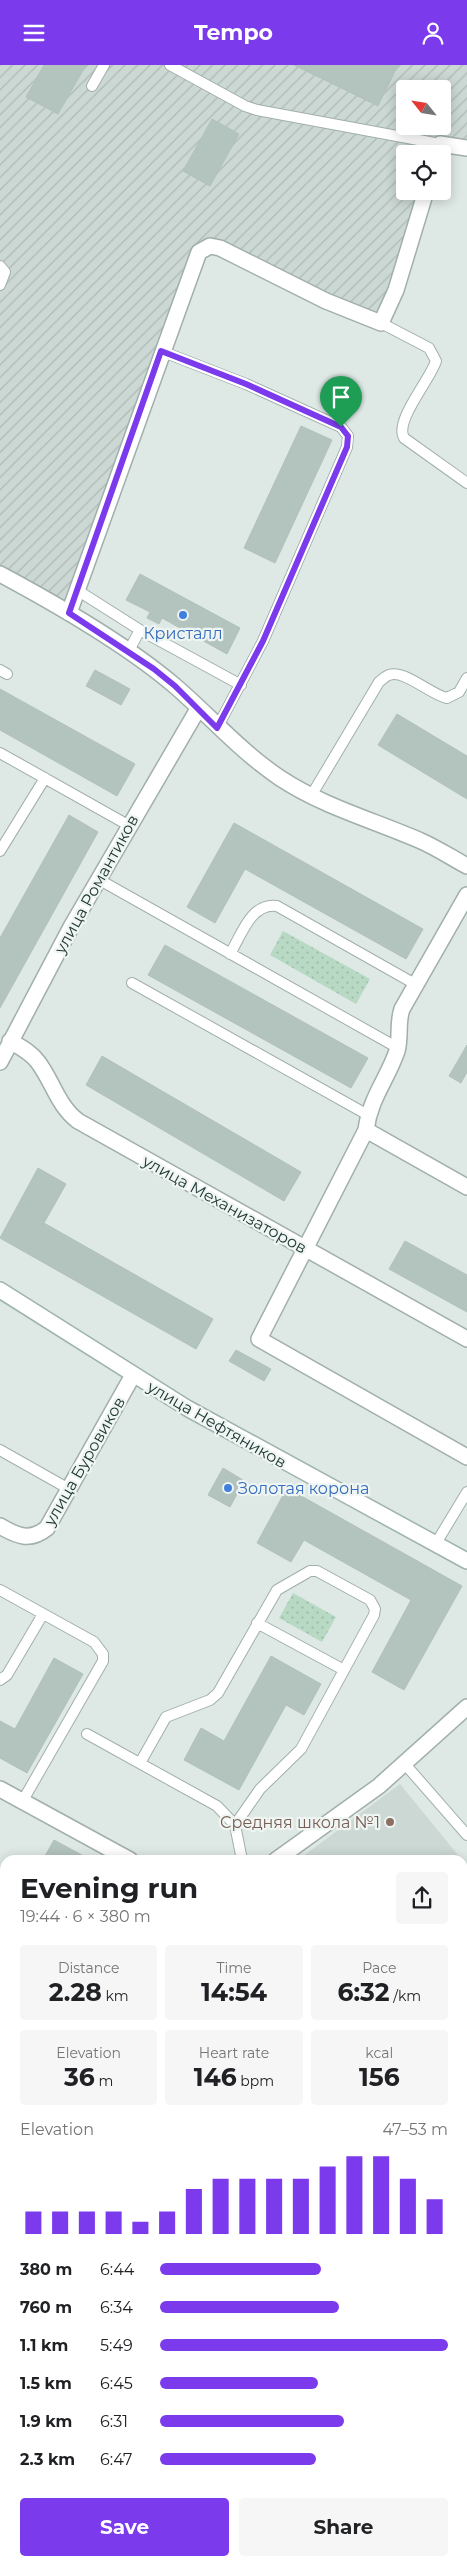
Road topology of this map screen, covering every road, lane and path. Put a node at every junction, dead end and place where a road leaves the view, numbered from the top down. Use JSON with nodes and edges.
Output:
{"nodes":[{"id":1,"x":104,"y":65,"type":"edge"},
{"id":2,"x":170,"y":65,"type":"edge"},
{"id":3,"x":92,"y":86,"type":"dead end"},
{"id":4,"x":419,"y":145,"type":"edge"},
{"id":5,"x":467,"y":148,"type":"edge"},
{"id":6,"x":451,"y":149,"type":"edge"},
{"id":7,"x":423,"y":200,"type":"edge"},
{"id":8,"x":0,"y":266,"type":"edge"},
{"id":9,"x":0,"y":285,"type":"edge"},
{"id":10,"x":381,"y":323,"type":"junction"},
{"id":11,"x":161,"y":351,"type":"junction"},
{"id":12,"x":467,"y":483,"type":"edge"},
{"id":13,"x":0,"y":574,"type":"edge"},
{"id":14,"x":77,"y":590,"type":"junction"},
{"id":15,"x":69,"y":613,"type":"junction"},
{"id":16,"x":140,"y":631,"type":"junction"},
{"id":17,"x":128,"y":652,"type":"junction"},
{"id":18,"x":467,"y":679,"type":"edge"},
{"id":19,"x":241,"y":685,"type":"junction"},
{"id":20,"x":198,"y":709,"type":"junction"},
{"id":21,"x":217,"y":728,"type":"junction"},
{"id":22,"x":0,"y":753,"type":"edge"},
{"id":23,"x":45,"y":778,"type":"junction"},
{"id":24,"x":311,"y":796,"type":"junction"},
{"id":25,"x":128,"y":825,"type":"junction"},
{"id":26,"x":0,"y":851,"type":"edge"},
{"id":27,"x":467,"y":867,"type":"edge"},
{"id":28,"x":98,"y":879,"type":"junction"},
{"id":29,"x":467,"y":895,"type":"edge"},
{"id":30,"x":230,"y":954,"type":"junction"},
{"id":31,"x":132,"y":983,"type":"dead end"},
{"id":32,"x":415,"y":984,"type":"junction"},
{"id":33,"x":5,"y":1039,"type":"edge"},
{"id":34,"x":398,"y":1048,"type":"junction"},
{"id":35,"x":0,"y":1062,"type":"edge"},
{"id":36,"x":368,"y":1115,"type":"junction"},
{"id":37,"x":366,"y":1131,"type":"junction"},
{"id":38,"x":467,"y":1187,"type":"edge"},
{"id":39,"x":307,"y":1250,"type":"junction"},
{"id":40,"x":0,"y":1290,"type":"edge"},
{"id":41,"x":467,"y":1339,"type":"edge"},
{"id":42,"x":133,"y":1375,"type":"junction"},
{"id":43,"x":0,"y":1450,"type":"edge"},
{"id":44,"x":467,"y":1457,"type":"edge"},
{"id":45,"x":69,"y":1489,"type":"junction"},
{"id":46,"x":467,"y":1493,"type":"edge"},
{"id":47,"x":0,"y":1526,"type":"edge"},
{"id":48,"x":435,"y":1545,"type":"junction"},
{"id":49,"x":467,"y":1561,"type":"edge"},
{"id":50,"x":0,"y":1590,"type":"edge"},
{"id":51,"x":43,"y":1614,"type":"junction"},
{"id":52,"x":257,"y":1623,"type":"junction"},
{"id":53,"x":344,"y":1670,"type":"junction"},
{"id":54,"x":0,"y":1681,"type":"edge"},
{"id":55,"x":467,"y":1707,"type":"edge"},
{"id":56,"x":87,"y":1734,"type":"dead end"},
{"id":57,"x":140,"y":1763,"type":"junction"},
{"id":58,"x":404,"y":1763,"type":"junction"},
{"id":59,"x":0,"y":1789,"type":"edge"},
{"id":60,"x":22,"y":1801,"type":"junction"},
{"id":61,"x":235,"y":1825,"type":"junction"},
{"id":62,"x":467,"y":1835,"type":"edge"},
{"id":63,"x":121,"y":1855,"type":"edge"},
{"id":64,"x":241,"y":1855,"type":"edge"},
{"id":65,"x":283,"y":1855,"type":"edge"}],
"edges":[{"from":1,"to":3,"type":"lane"},
{"from":2,"to":4,"type":"lane"},
{"from":5,"to":6,"type":"street"},
{"from":7,"to":10,"type":"street"},
{"from":8,"to":9,"type":"lane"},
{"from":10,"to":11,"type":"street"},
{"from":10,"to":12,"type":"lane"},
{"from":11,"to":14,"type":"street"},
{"from":11,"to":19,"type":"lane"},
{"from":13,"to":15,"type":"street"},
{"from":14,"to":15,"type":"street"},
{"from":14,"to":16,"type":"lane"},
{"from":15,"to":17,"type":"street"},
{"from":16,"to":17,"type":"lane"},
{"from":16,"to":19,"type":"lane"},
{"from":17,"to":20,"type":"street"},
{"from":18,"to":24,"type":"lane"},
{"from":19,"to":21,"type":"lane"},
{"from":20,"to":21,"type":"street"},
{"from":20,"to":25,"type":"street","name":"улица Романтиков"},
{"from":21,"to":24,"type":"street"},
{"from":22,"to":23,"type":"lane"},
{"from":23,"to":25,"type":"lane"},
{"from":23,"to":26,"type":"lane"},
{"from":24,"to":27,"type":"street"},
{"from":25,"to":28,"type":"street","name":"улица Романтиков"},
{"from":28,"to":30,"type":"lane"},
{"from":28,"to":33,"type":"street","name":"улица Романтиков"},
{"from":29,"to":32,"type":"street"},
{"from":30,"to":32,"type":"lane"},
{"from":30,"to":34,"type":"lane"},
{"from":31,"to":36,"type":"lane"},
{"from":32,"to":34,"type":"street"},
{"from":33,"to":35,"type":"street","name":"улица Романтиков"},
{"from":33,"to":39,"type":"street","name":"улица Механизаторов"},
{"from":34,"to":36,"type":"street"},
{"from":36,"to":37,"type":"street"},
{"from":37,"to":38,"type":"street"},
{"from":37,"to":39,"type":"street"},
{"from":39,"to":41,"type":"street","name":"улица Механизаторов"},
{"from":39,"to":44,"type":"street"},
{"from":40,"to":42,"type":"street","name":"улица Нефтяников"},
{"from":42,"to":45,"type":"street","name":"улица Буровиков"},
{"from":42,"to":48,"type":"street","name":"улица Нефтяников"},
{"from":43,"to":45,"type":"lane"},
{"from":45,"to":47,"type":"street","name":"улица Буровиков"},
{"from":46,"to":48,"type":"lane"},
{"from":48,"to":49,"type":"street","name":"улица Нефтяников"},
{"from":50,"to":51,"type":"lane"},
{"from":51,"to":54,"type":"lane"},
{"from":51,"to":60,"type":"lane"},
{"from":52,"to":53,"type":"lane"},
{"from":52,"to":53,"type":"lane"},
{"from":52,"to":57,"type":"lane"},
{"from":53,"to":61,"type":"lane"},
{"from":55,"to":58,"type":"street"},
{"from":56,"to":57,"type":"lane"},
{"from":57,"to":61,"type":"lane"},
{"from":58,"to":62,"type":"lane"},
{"from":58,"to":65,"type":"street"},
{"from":59,"to":60,"type":"street"},
{"from":60,"to":63,"type":"street"},
{"from":61,"to":64,"type":"lane"}]}
